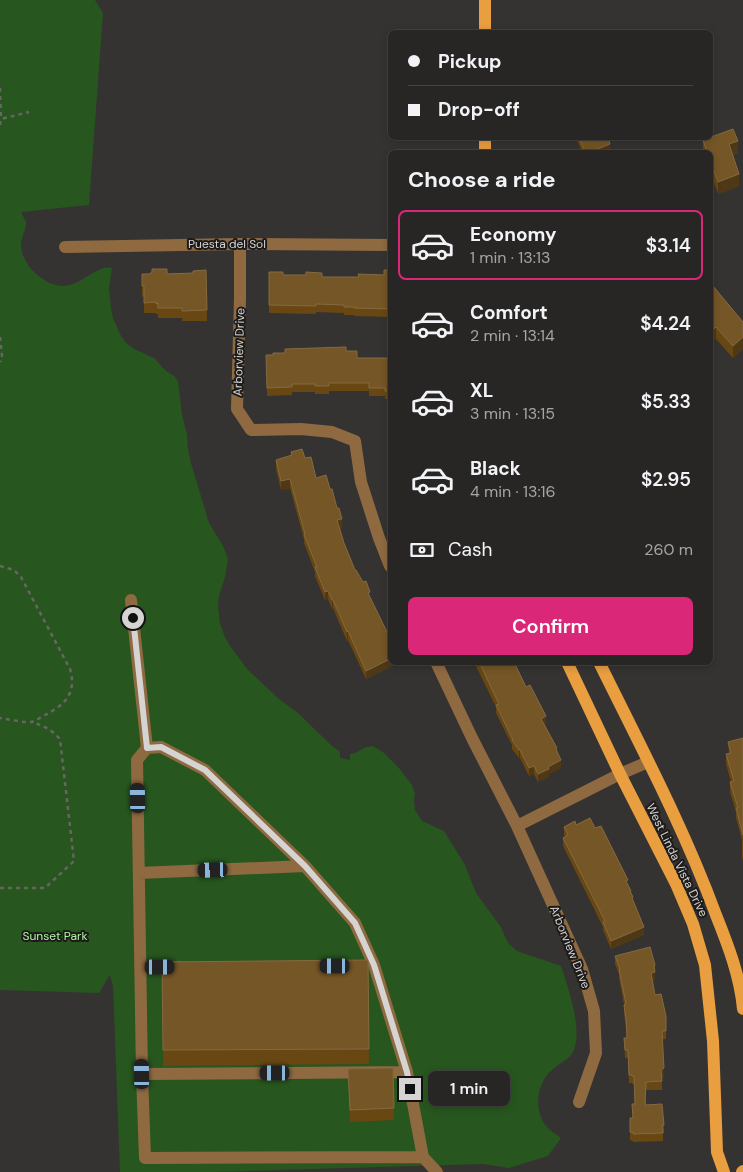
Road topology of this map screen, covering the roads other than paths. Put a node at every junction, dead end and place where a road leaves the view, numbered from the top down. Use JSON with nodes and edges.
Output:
{"nodes":[{"id":1,"x":485,"y":0,"type":"edge"},
{"id":2,"x":485,"y":30,"type":"edge"},
{"id":3,"x":240,"y":244,"type":"junction"},
{"id":4,"x":388,"y":246,"type":"edge"},
{"id":5,"x":65,"y":247,"type":"dead end"},
{"id":6,"x":388,"y":561,"type":"edge"},
{"id":7,"x":131,"y":600,"type":"dead end"},
{"id":8,"x":437,"y":665,"type":"edge"},
{"id":9,"x":568,"y":665,"type":"edge"},
{"id":10,"x":600,"y":665,"type":"edge"},
{"id":11,"x":147,"y":748,"type":"junction"},
{"id":12,"x":648,"y":762,"type":"junction"},
{"id":13,"x":620,"y":774,"type":"junction"},
{"id":14,"x":518,"y":826,"type":"junction"},
{"id":15,"x":305,"y":866,"type":"junction"},
{"id":16,"x":139,"y":873,"type":"junction"},
{"id":17,"x":738,"y":959,"type":"edge"},
{"id":18,"x":189,"y":966,"type":"edge"},
{"id":19,"x":140,"y":967,"type":"junction"},
{"id":20,"x":743,"y":1009,"type":"edge"},
{"id":21,"x":407,"y":1072,"type":"junction"},
{"id":22,"x":142,"y":1074,"type":"junction"},
{"id":23,"x":579,"y":1102,"type":"dead end"},
{"id":24,"x":423,"y":1157,"type":"junction"},
{"id":25,"x":437,"y":1172,"type":"edge"},
{"id":26,"x":724,"y":1172,"type":"edge"}],
"edges":[{"from":1,"to":2,"type":"main road"},
{"from":3,"to":4,"type":"street","name":"Puesta del Sol"},
{"from":3,"to":5,"type":"street","name":"Puesta del Sol"},
{"from":3,"to":6,"type":"street","name":"Arborview Drive"},
{"from":7,"to":11,"type":"street"},
{"from":8,"to":14,"type":"street","name":"Arborview Drive"},
{"from":9,"to":13,"type":"main road","name":"West Linda Vista Drive"},
{"from":10,"to":12,"type":"main road","name":"West Linda Vista Drive"},
{"from":11,"to":15,"type":"street"},
{"from":11,"to":16,"type":"street"},
{"from":12,"to":13,"type":"street"},
{"from":12,"to":17,"type":"main road","name":"West Linda Vista Drive"},
{"from":13,"to":14,"type":"street"},
{"from":13,"to":26,"type":"main road","name":"West Linda Vista Drive"},
{"from":14,"to":23,"type":"street","name":"Arborview Drive"},
{"from":15,"to":16,"type":"street"},
{"from":15,"to":21,"type":"street"},
{"from":16,"to":19,"type":"street"},
{"from":17,"to":20,"type":"main road","name":"West Linda Vista Drive"},
{"from":18,"to":19,"type":"street"},
{"from":19,"to":22,"type":"street"},
{"from":21,"to":22,"type":"street"},
{"from":21,"to":24,"type":"street"},
{"from":22,"to":24,"type":"street"},
{"from":24,"to":25,"type":"street"}]}
